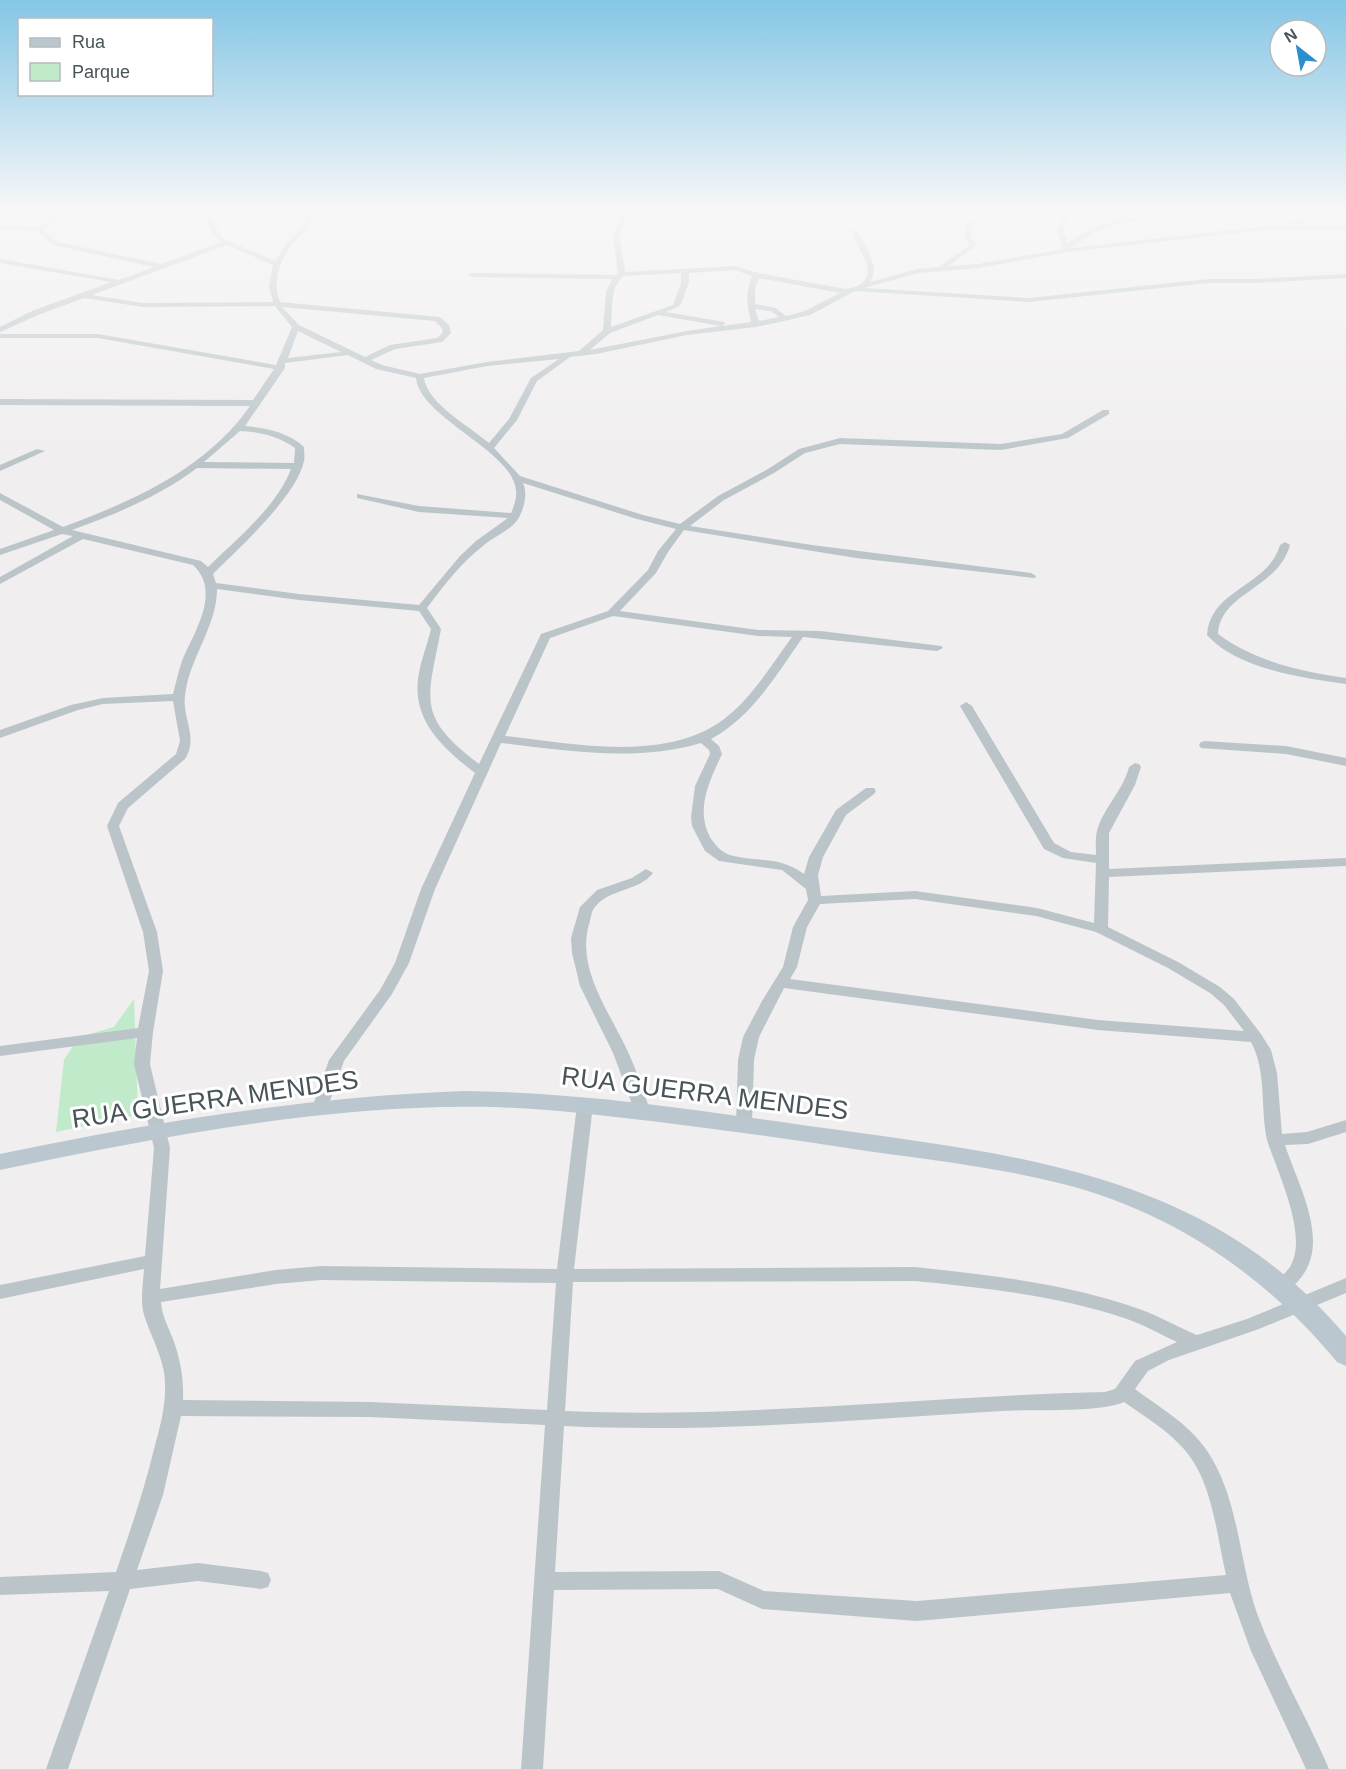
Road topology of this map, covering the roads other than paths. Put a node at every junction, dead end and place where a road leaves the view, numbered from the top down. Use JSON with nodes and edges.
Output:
{"nodes":[{"id":1,"x":90,"y":295,"type":"edge"},
{"id":2,"x":274,"y":295,"type":"edge"},
{"id":3,"x":610,"y":295,"type":"edge"},
{"id":4,"x":681,"y":295,"type":"edge"},
{"id":5,"x":749,"y":295,"type":"edge"},
{"id":6,"x":842,"y":295,"type":"edge"},
{"id":7,"x":932,"y":295,"type":"edge"},
{"id":8,"x":1081,"y":295,"type":"edge"},
{"id":9,"x":86,"y":296,"type":"junction"},
{"id":10,"x":277,"y":304,"type":"junction"},
{"id":11,"x":750,"y":306,"type":"junction"},
{"id":12,"x":656,"y":313,"type":"junction"},
{"id":13,"x":784,"y":319,"type":"junction"},
{"id":14,"x":756,"y":325,"type":"junction"},
{"id":15,"x":296,"y":327,"type":"junction"},
{"id":16,"x":736,"y":327,"type":"junction"},
{"id":17,"x":0,"y":330,"type":"edge"},
{"id":18,"x":607,"y":332,"type":"junction"},
{"id":19,"x":0,"y":336,"type":"edge"},
{"id":20,"x":348,"y":353,"type":"junction"},
{"id":21,"x":582,"y":353,"type":"junction"},
{"id":22,"x":569,"y":354,"type":"junction"},
{"id":23,"x":363,"y":361,"type":"junction"},
{"id":24,"x":282,"y":364,"type":"junction"},
{"id":25,"x":420,"y":376,"type":"junction"},
{"id":26,"x":0,"y":402,"type":"edge"},
{"id":27,"x":255,"y":403,"type":"junction"},
{"id":28,"x":1106,"y":412,"type":"dead end"},
{"id":29,"x":239,"y":428,"type":"junction"},
{"id":30,"x":489,"y":447,"type":"junction"},
{"id":31,"x":40,"y":451,"type":"dead end"},
{"id":32,"x":196,"y":465,"type":"junction"},
{"id":33,"x":297,"y":466,"type":"junction"},
{"id":34,"x":0,"y":468,"type":"edge"},
{"id":35,"x":516,"y":478,"type":"junction"},
{"id":36,"x":0,"y":496,"type":"edge"},
{"id":37,"x":360,"y":496,"type":"dead end"},
{"id":38,"x":515,"y":516,"type":"junction"},
{"id":39,"x":682,"y":527,"type":"junction"},
{"id":40,"x":63,"y":531,"type":"junction"},
{"id":41,"x":82,"y":535,"type":"junction"},
{"id":42,"x":1285,"y":545,"type":"dead end"},
{"id":43,"x":0,"y":552,"type":"edge"},
{"id":44,"x":1031,"y":576,"type":"dead end"},
{"id":45,"x":210,"y":579,"type":"junction"},
{"id":46,"x":0,"y":581,"type":"edge"},
{"id":47,"x":422,"y":608,"type":"junction"},
{"id":48,"x":612,"y":613,"type":"junction"},
{"id":49,"x":800,"y":633,"type":"junction"},
{"id":50,"x":937,"y":648,"type":"dead end"},
{"id":51,"x":1346,"y":681,"type":"edge"},
{"id":52,"x":178,"y":698,"type":"junction"},
{"id":53,"x":966,"y":706,"type":"dead end"},
{"id":54,"x":0,"y":734,"type":"edge"},
{"id":55,"x":703,"y":738,"type":"junction"},
{"id":56,"x":497,"y":739,"type":"junction"},
{"id":57,"x":1205,"y":745,"type":"dead end"},
{"id":58,"x":1346,"y":762,"type":"edge"},
{"id":59,"x":1134,"y":767,"type":"dead end"},
{"id":60,"x":483,"y":773,"type":"junction"},
{"id":61,"x":870,"y":791,"type":"dead end"},
{"id":62,"x":1346,"y":862,"type":"edge"},
{"id":63,"x":1102,"y":867,"type":"junction"},
{"id":64,"x":646,"y":873,"type":"dead end"},
{"id":65,"x":814,"y":893,"type":"junction"},
{"id":66,"x":1101,"y":929,"type":"junction"},
{"id":67,"x":782,"y":984,"type":"junction"},
{"id":68,"x":145,"y":1032,"type":"junction"},
{"id":69,"x":1256,"y":1037,"type":"junction"},
{"id":70,"x":0,"y":1051,"type":"edge"},
{"id":71,"x":585,"y":1106,"type":"junction"},
{"id":72,"x":320,"y":1108,"type":"junction"},
{"id":73,"x":643,"y":1112,"type":"junction"},
{"id":74,"x":744,"y":1124,"type":"junction"},
{"id":75,"x":1346,"y":1126,"type":"edge"},
{"id":76,"x":158,"y":1130,"type":"junction"},
{"id":77,"x":1275,"y":1140,"type":"junction"},
{"id":78,"x":0,"y":1161,"type":"edge"},
{"id":79,"x":152,"y":1261,"type":"junction"},
{"id":80,"x":566,"y":1275,"type":"junction"},
{"id":81,"x":1346,"y":1285,"type":"edge"},
{"id":82,"x":1282,"y":1286,"type":"junction"},
{"id":83,"x":0,"y":1292,"type":"edge"},
{"id":84,"x":150,"y":1298,"type":"junction"},
{"id":85,"x":1303,"y":1304,"type":"junction"},
{"id":86,"x":1194,"y":1342,"type":"junction"},
{"id":87,"x":1346,"y":1355,"type":"edge"},
{"id":88,"x":1125,"y":1392,"type":"junction"},
{"id":89,"x":173,"y":1408,"type":"junction"},
{"id":90,"x":558,"y":1418,"type":"junction"},
{"id":91,"x":261,"y":1580,"type":"dead end"},
{"id":92,"x":122,"y":1581,"type":"junction"},
{"id":93,"x":546,"y":1581,"type":"junction"},
{"id":94,"x":1239,"y":1583,"type":"junction"},
{"id":95,"x":0,"y":1586,"type":"edge"},
{"id":96,"x":56,"y":1769,"type":"edge"},
{"id":97,"x":63,"y":1769,"type":"edge"},
{"id":98,"x":532,"y":1769,"type":"edge"},
{"id":99,"x":1318,"y":1769,"type":"edge"}],
"edges":[{"from":1,"to":9,"type":"street"},
{"from":2,"to":10,"type":"street"},
{"from":3,"to":18,"type":"street"},
{"from":4,"to":12,"type":"street"},
{"from":5,"to":11,"type":"street"},
{"from":6,"to":13,"type":"street"},
{"from":7,"to":8,"type":"street"},
{"from":9,"to":10,"type":"street"},
{"from":9,"to":17,"type":"street"},
{"from":10,"to":15,"type":"street"},
{"from":10,"to":23,"type":"street"},
{"from":11,"to":13,"type":"street"},
{"from":11,"to":14,"type":"street"},
{"from":12,"to":16,"type":"street"},
{"from":12,"to":18,"type":"street"},
{"from":13,"to":14,"type":"street"},
{"from":14,"to":16,"type":"street"},
{"from":15,"to":20,"type":"street"},
{"from":15,"to":24,"type":"street"},
{"from":16,"to":21,"type":"street"},
{"from":18,"to":21,"type":"street"},
{"from":19,"to":24,"type":"street"},
{"from":20,"to":23,"type":"street"},
{"from":20,"to":24,"type":"street"},
{"from":21,"to":22,"type":"street"},
{"from":22,"to":25,"type":"street"},
{"from":22,"to":30,"type":"street"},
{"from":23,"to":25,"type":"street"},
{"from":24,"to":27,"type":"street"},
{"from":25,"to":30,"type":"street"},
{"from":26,"to":27,"type":"street"},
{"from":27,"to":29,"type":"street"},
{"from":28,"to":39,"type":"street"},
{"from":29,"to":32,"type":"street"},
{"from":29,"to":33,"type":"street"},
{"from":30,"to":35,"type":"street"},
{"from":31,"to":34,"type":"street"},
{"from":32,"to":33,"type":"street"},
{"from":32,"to":40,"type":"street"},
{"from":33,"to":45,"type":"street"},
{"from":35,"to":38,"type":"street"},
{"from":35,"to":39,"type":"street"},
{"from":36,"to":40,"type":"street"},
{"from":37,"to":38,"type":"street"},
{"from":38,"to":47,"type":"street"},
{"from":39,"to":44,"type":"street"},
{"from":39,"to":48,"type":"street"},
{"from":40,"to":41,"type":"street"},
{"from":40,"to":43,"type":"street"},
{"from":41,"to":45,"type":"street"},
{"from":41,"to":46,"type":"street"},
{"from":42,"to":51,"type":"street"},
{"from":45,"to":47,"type":"street"},
{"from":45,"to":52,"type":"street"},
{"from":47,"to":60,"type":"street"},
{"from":48,"to":49,"type":"street"},
{"from":48,"to":56,"type":"street"},
{"from":49,"to":50,"type":"street"},
{"from":49,"to":55,"type":"street"},
{"from":52,"to":54,"type":"street"},
{"from":52,"to":68,"type":"street"},
{"from":53,"to":63,"type":"street"},
{"from":55,"to":56,"type":"street"},
{"from":55,"to":65,"type":"street"},
{"from":56,"to":60,"type":"street"},
{"from":57,"to":58,"type":"street"},
{"from":59,"to":63,"type":"street"},
{"from":60,"to":72,"type":"street"},
{"from":61,"to":65,"type":"street"},
{"from":62,"to":63,"type":"street"},
{"from":63,"to":66,"type":"street"},
{"from":64,"to":73,"type":"street"},
{"from":65,"to":66,"type":"street"},
{"from":65,"to":67,"type":"street"},
{"from":66,"to":69,"type":"street"},
{"from":67,"to":69,"type":"street"},
{"from":67,"to":74,"type":"street"},
{"from":68,"to":70,"type":"street"},
{"from":68,"to":76,"type":"street"},
{"from":69,"to":77,"type":"street"},
{"from":71,"to":72,"type":"street","name":"RUA GUERRA MENDES"},
{"from":71,"to":73,"type":"street","name":"RUA GUERRA MENDES"},
{"from":71,"to":80,"type":"street"},
{"from":72,"to":76,"type":"street","name":"RUA GUERRA MENDES"},
{"from":73,"to":74,"type":"street","name":"RUA GUERRA MENDES"},
{"from":74,"to":82,"type":"street","name":"RUA GUERRA MENDES"},
{"from":75,"to":77,"type":"street"},
{"from":76,"to":78,"type":"street","name":"RUA GUERRA MENDES"},
{"from":76,"to":79,"type":"street"},
{"from":77,"to":82,"type":"street"},
{"from":79,"to":83,"type":"street"},
{"from":79,"to":84,"type":"street"},
{"from":80,"to":84,"type":"street"},
{"from":80,"to":86,"type":"street"},
{"from":80,"to":90,"type":"street"},
{"from":81,"to":85,"type":"street"},
{"from":82,"to":85,"type":"street","name":"RUA GUERRA MENDES"},
{"from":84,"to":89,"type":"street"},
{"from":85,"to":86,"type":"street"},
{"from":85,"to":87,"type":"street","name":"RUA GUERRA MENDES"},
{"from":86,"to":88,"type":"street"},
{"from":88,"to":90,"type":"street"},
{"from":88,"to":94,"type":"street"},
{"from":89,"to":90,"type":"street"},
{"from":89,"to":92,"type":"street"},
{"from":90,"to":93,"type":"street"},
{"from":91,"to":92,"type":"street"},
{"from":92,"to":95,"type":"street"},
{"from":92,"to":96,"type":"street"},
{"from":93,"to":94,"type":"street"},
{"from":93,"to":98,"type":"street"},
{"from":94,"to":99,"type":"street"},
{"from":96,"to":97,"type":"street"}]}
